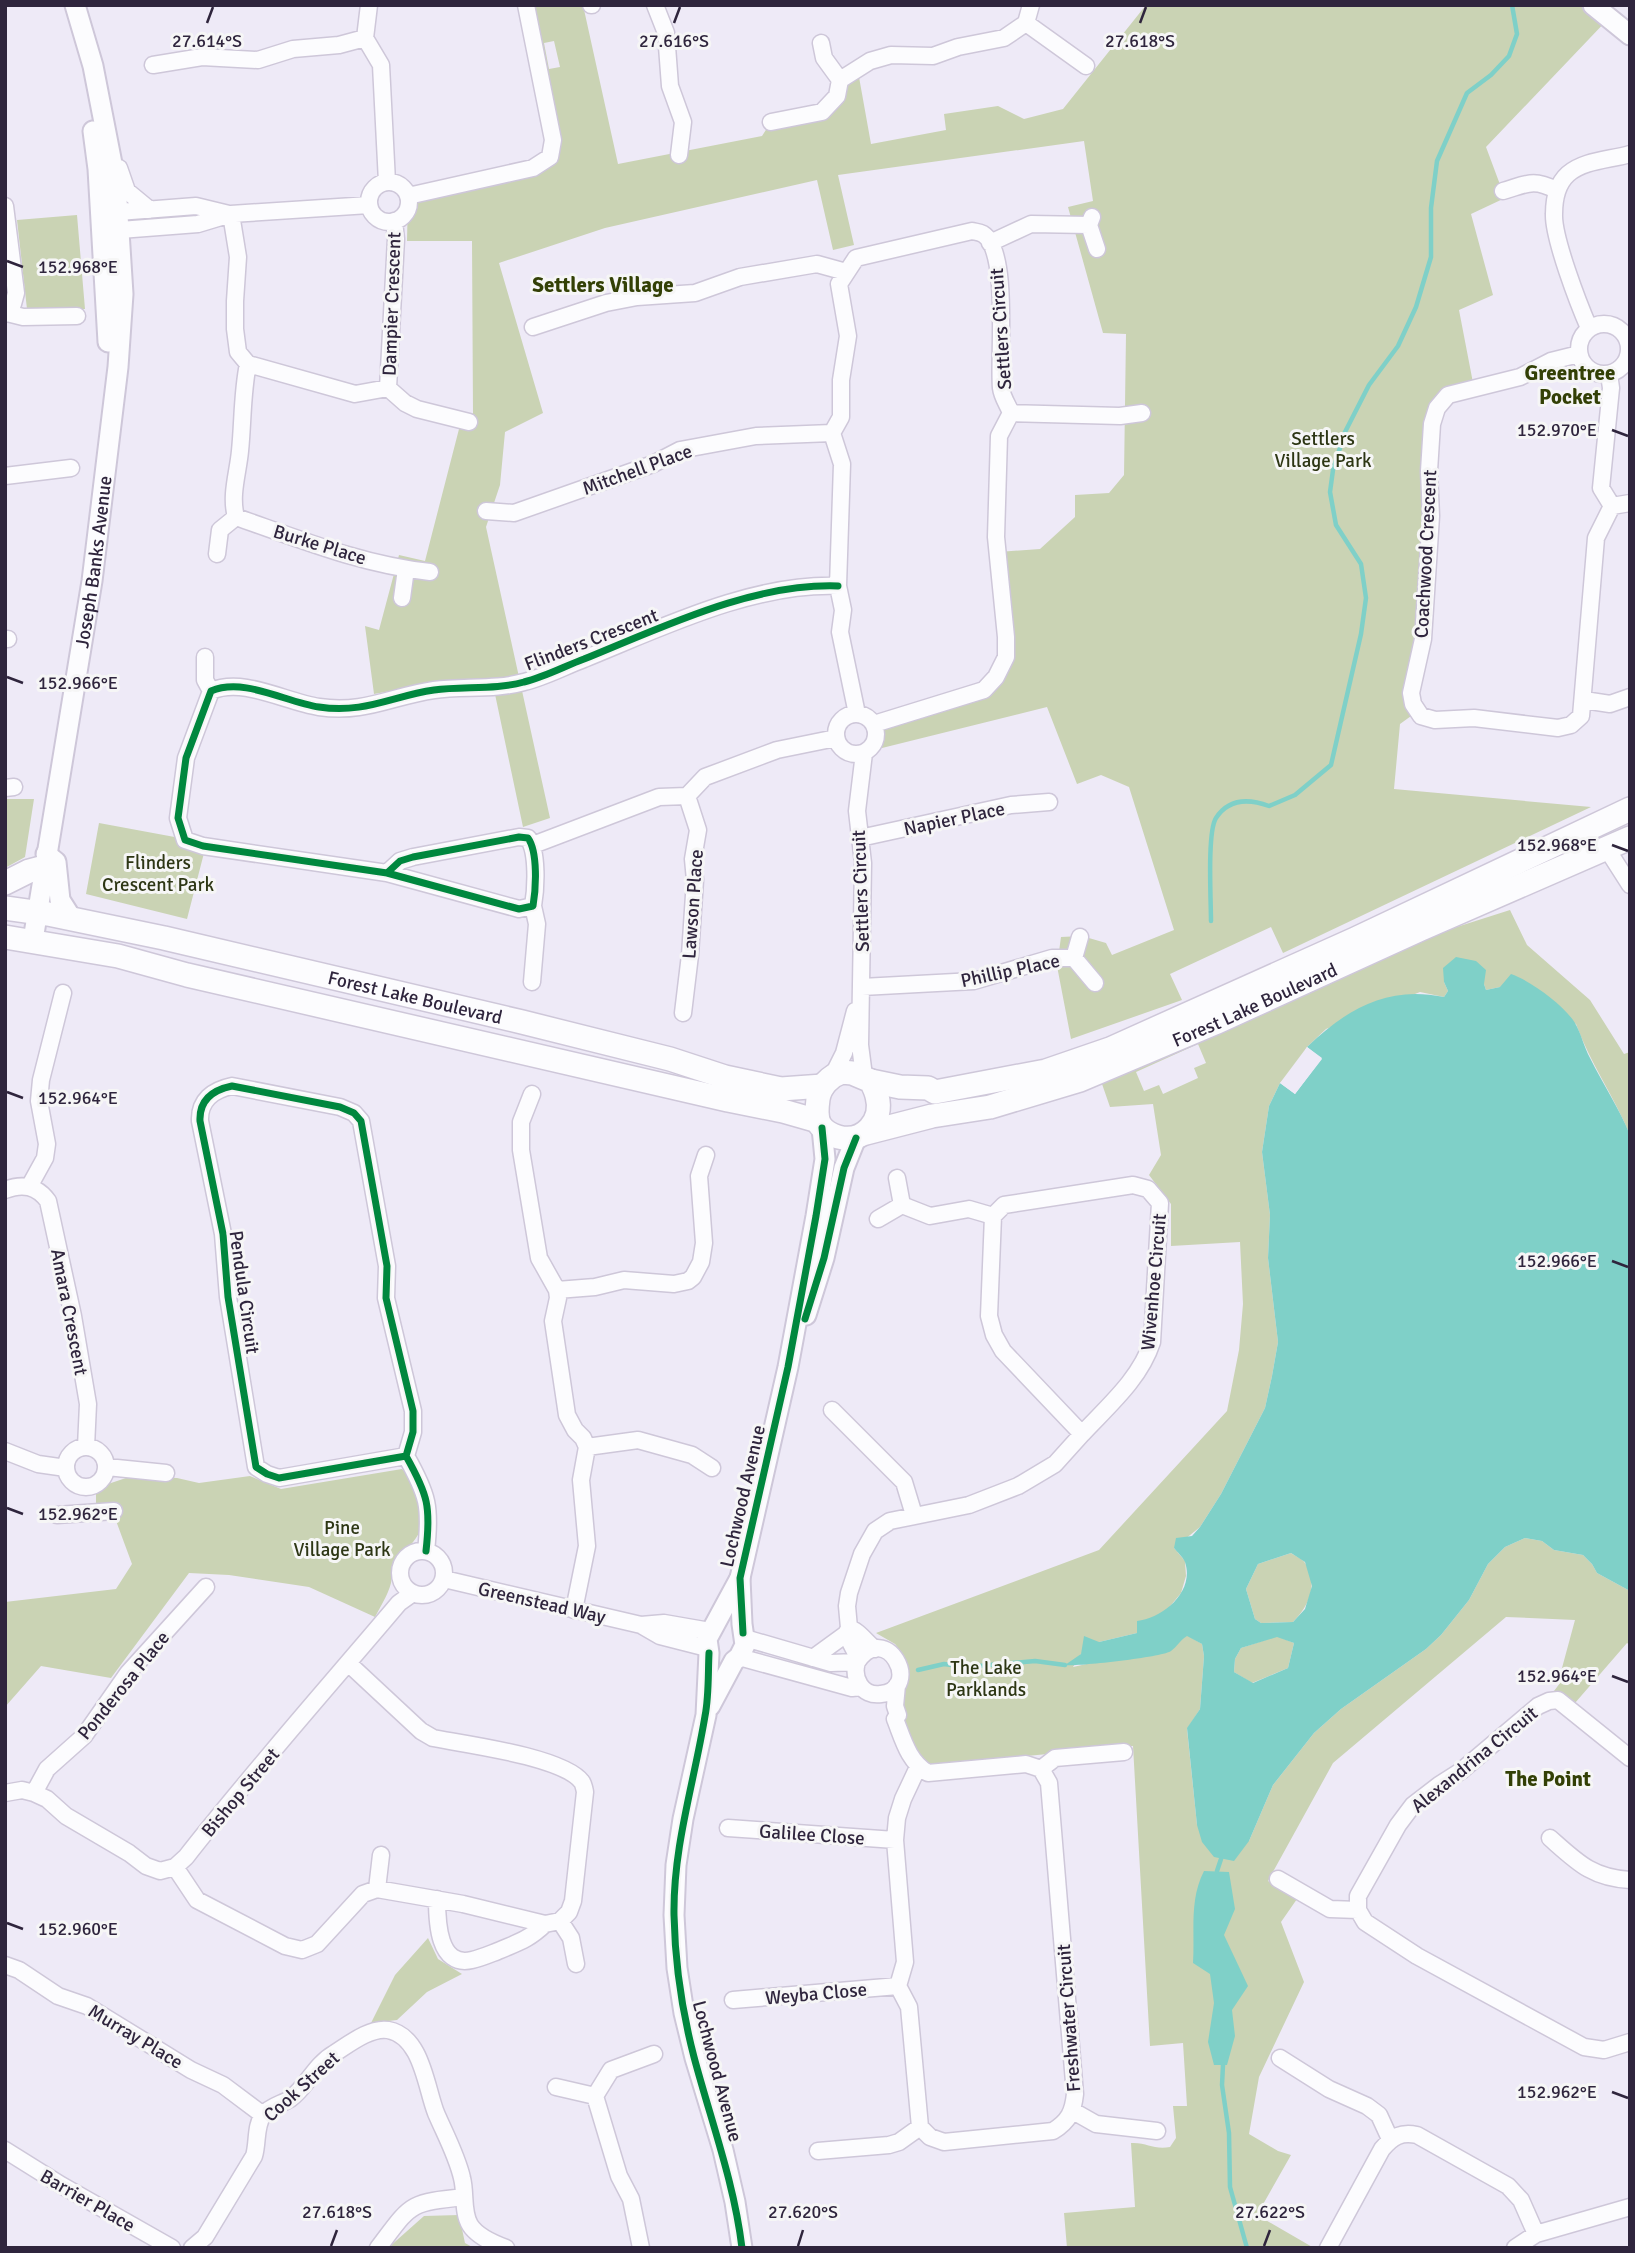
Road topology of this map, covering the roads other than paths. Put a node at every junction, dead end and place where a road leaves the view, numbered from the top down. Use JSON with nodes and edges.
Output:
{"nodes":[{"id":1,"x":75,"y":5,"type":"edge"},
{"id":2,"x":369,"y":5,"type":"edge"},
{"id":3,"x":526,"y":5,"type":"edge"},
{"id":4,"x":655,"y":5,"type":"edge"},
{"id":5,"x":1031,"y":5,"type":"edge"},
{"id":6,"x":1593,"y":5,"type":"edge"},
{"id":7,"x":1027,"y":23,"type":"junction"},
{"id":8,"x":81,"y":26,"type":"junction"},
{"id":9,"x":1630,"y":35,"type":"edge"},
{"id":10,"x":365,"y":38,"type":"junction"},
{"id":11,"x":821,"y":43,"type":"dead end"},
{"id":12,"x":153,"y":65,"type":"dead end"},
{"id":13,"x":1086,"y":66,"type":"dead end"},
{"id":14,"x":840,"y":80,"type":"junction"},
{"id":15,"x":771,"y":122,"type":"dead end"},
{"id":16,"x":104,"y":130,"type":"junction"},
{"id":17,"x":1630,"y":154,"type":"edge"},
{"id":18,"x":679,"y":155,"type":"dead end"},
{"id":19,"x":387,"y":182,"type":"junction"},
{"id":20,"x":1556,"y":190,"type":"junction"},
{"id":21,"x":1503,"y":191,"type":"dead end"},
{"id":22,"x":408,"y":196,"type":"junction"},
{"id":23,"x":369,"y":205,"type":"junction"},
{"id":24,"x":5,"y":206,"type":"edge"},
{"id":25,"x":150,"y":210,"type":"junction"},
{"id":26,"x":231,"y":215,"type":"junction"},
{"id":27,"x":394,"y":221,"type":"junction"},
{"id":28,"x":113,"y":222,"type":"junction"},
{"id":29,"x":990,"y":243,"type":"junction"},
{"id":30,"x":1097,"y":249,"type":"dead end"},
{"id":31,"x":846,"y":272,"type":"junction"},
{"id":32,"x":6,"y":313,"type":"edge"},
{"id":33,"x":77,"y":316,"type":"dead end"},
{"id":34,"x":533,"y":327,"type":"dead end"},
{"id":35,"x":1589,"y":328,"type":"junction"},
{"id":36,"x":1628,"y":335,"type":"edge"},
{"id":37,"x":1580,"y":355,"type":"junction"},
{"id":38,"x":248,"y":364,"type":"junction"},
{"id":39,"x":1609,"y":374,"type":"junction"},
{"id":40,"x":388,"y":388,"type":"junction"},
{"id":41,"x":1011,"y":413,"type":"junction"},
{"id":42,"x":1142,"y":413,"type":"dead end"},
{"id":43,"x":469,"y":422,"type":"dead end"},
{"id":44,"x":832,"y":433,"type":"junction"},
{"id":45,"x":71,"y":468,"type":"dead end"},
{"id":46,"x":5,"y":477,"type":"edge"},
{"id":47,"x":1630,"y":503,"type":"edge"},
{"id":48,"x":1612,"y":506,"type":"junction"},
{"id":49,"x":486,"y":511,"type":"dead end"},
{"id":50,"x":236,"y":517,"type":"junction"},
{"id":51,"x":217,"y":554,"type":"dead end"},
{"id":52,"x":406,"y":569,"type":"junction"},
{"id":53,"x":430,"y":572,"type":"dead end"},
{"id":54,"x":838,"y":586,"type":"junction"},
{"id":55,"x":402,"y":598,"type":"dead end"},
{"id":56,"x":205,"y":657,"type":"dead end"},
{"id":57,"x":211,"y":691,"type":"junction"},
{"id":58,"x":1630,"y":696,"type":"edge"},
{"id":59,"x":1584,"y":700,"type":"junction"},
{"id":60,"x":857,"y":713,"type":"junction"},
{"id":61,"x":874,"y":724,"type":"junction"},
{"id":62,"x":836,"y":738,"type":"junction"},
{"id":63,"x":864,"y":753,"type":"junction"},
{"id":64,"x":687,"y":796,"type":"junction"},
{"id":65,"x":1049,"y":802,"type":"dead end"},
{"id":66,"x":1618,"y":832,"type":"edge"},
{"id":67,"x":860,"y":838,"type":"junction"},
{"id":68,"x":533,"y":845,"type":"junction"},
{"id":69,"x":45,"y":860,"type":"junction"},
{"id":70,"x":387,"y":873,"type":"junction"},
{"id":71,"x":5,"y":883,"type":"edge"},
{"id":72,"x":1630,"y":885,"type":"edge"},
{"id":73,"x":533,"y":906,"type":"junction"},
{"id":74,"x":5,"y":908,"type":"edge"},
{"id":75,"x":37,"y":912,"type":"junction"},
{"id":76,"x":72,"y":919,"type":"junction"},
{"id":77,"x":5,"y":937,"type":"edge"},
{"id":78,"x":1080,"y":937,"type":"dead end"},
{"id":79,"x":33,"y":940,"type":"junction"},
{"id":80,"x":1074,"y":958,"type":"junction"},
{"id":81,"x":532,"y":982,"type":"dead end"},
{"id":82,"x":1095,"y":982,"type":"dead end"},
{"id":83,"x":862,"y":987,"type":"junction"},
{"id":84,"x":63,"y":993,"type":"dead end"},
{"id":85,"x":683,"y":1013,"type":"dead end"},
{"id":86,"x":867,"y":1078,"type":"junction"},
{"id":87,"x":828,"y":1081,"type":"junction"},
{"id":88,"x":532,"y":1094,"type":"dead end"},
{"id":89,"x":820,"y":1124,"type":"junction"},
{"id":90,"x":861,"y":1135,"type":"junction"},
{"id":91,"x":706,"y":1155,"type":"dead end"},
{"id":92,"x":897,"y":1178,"type":"dead end"},
{"id":93,"x":29,"y":1187,"type":"junction"},
{"id":94,"x":5,"y":1190,"type":"edge"},
{"id":95,"x":902,"y":1205,"type":"junction"},
{"id":96,"x":993,"y":1216,"type":"junction"},
{"id":97,"x":878,"y":1219,"type":"dead end"},
{"id":98,"x":557,"y":1290,"type":"junction"},
{"id":99,"x":788,"y":1367,"type":"junction"},
{"id":100,"x":832,"y":1410,"type":"dead end"},
{"id":101,"x":1082,"y":1434,"type":"junction"},
{"id":102,"x":86,"y":1447,"type":"junction"},
{"id":103,"x":587,"y":1447,"type":"junction"},
{"id":104,"x":5,"y":1451,"type":"edge"},
{"id":105,"x":406,"y":1456,"type":"junction"},
{"id":106,"x":107,"y":1467,"type":"junction"},
{"id":107,"x":66,"y":1468,"type":"junction"},
{"id":108,"x":712,"y":1468,"type":"dead end"},
{"id":109,"x":166,"y":1473,"type":"dead end"},
{"id":110,"x":80,"y":1486,"type":"junction"},
{"id":111,"x":114,"y":1511,"type":"dead end"},
{"id":112,"x":81,"y":1513,"type":"junction"},
{"id":113,"x":57,"y":1515,"type":"dead end"},
{"id":114,"x":914,"y":1515,"type":"junction"},
{"id":115,"x":426,"y":1551,"type":"junction"},
{"id":116,"x":740,"y":1578,"type":"junction"},
{"id":117,"x":444,"y":1579,"type":"junction"},
{"id":118,"x":206,"y":1587,"type":"dead end"},
{"id":119,"x":413,"y":1593,"type":"junction"},
{"id":120,"x":574,"y":1610,"type":"junction"},
{"id":121,"x":847,"y":1631,"type":"junction"},
{"id":122,"x":710,"y":1640,"type":"junction"},
{"id":123,"x":740,"y":1647,"type":"junction"},
{"id":124,"x":875,"y":1649,"type":"junction"},
{"id":125,"x":813,"y":1658,"type":"junction"},
{"id":126,"x":858,"y":1660,"type":"junction"},
{"id":127,"x":348,"y":1663,"type":"junction"},
{"id":128,"x":897,"y":1685,"type":"junction"},
{"id":129,"x":867,"y":1691,"type":"junction"},
{"id":130,"x":706,"y":1715,"type":"junction"},
{"id":131,"x":895,"y":1719,"type":"junction"},
{"id":132,"x":1124,"y":1752,"type":"dead end"},
{"id":133,"x":1630,"y":1758,"type":"edge"},
{"id":134,"x":918,"y":1767,"type":"junction"},
{"id":135,"x":1041,"y":1769,"type":"junction"},
{"id":136,"x":5,"y":1793,"type":"edge"},
{"id":137,"x":34,"y":1793,"type":"junction"},
{"id":138,"x":728,"y":1828,"type":"dead end"},
{"id":139,"x":1550,"y":1838,"type":"dead end"},
{"id":140,"x":895,"y":1840,"type":"junction"},
{"id":141,"x":381,"y":1856,"type":"dead end"},
{"id":142,"x":175,"y":1867,"type":"junction"},
{"id":143,"x":1278,"y":1879,"type":"dead end"},
{"id":144,"x":1630,"y":1880,"type":"edge"},
{"id":145,"x":377,"y":1889,"type":"junction"},
{"id":146,"x":437,"y":1899,"type":"junction"},
{"id":147,"x":1358,"y":1910,"type":"junction"},
{"id":148,"x":552,"y":1922,"type":"junction"},
{"id":149,"x":576,"y":1964,"type":"dead end"},
{"id":150,"x":5,"y":1965,"type":"edge"},
{"id":151,"x":898,"y":1986,"type":"junction"},
{"id":152,"x":733,"y":2000,"type":"dead end"},
{"id":153,"x":1630,"y":2042,"type":"edge"},
{"id":154,"x":654,"y":2054,"type":"dead end"},
{"id":155,"x":1280,"y":2058,"type":"dead end"},
{"id":156,"x":556,"y":2087,"type":"dead end"},
{"id":157,"x":595,"y":2095,"type":"junction"},
{"id":158,"x":1073,"y":2112,"type":"junction"},
{"id":159,"x":263,"y":2115,"type":"junction"},
{"id":160,"x":920,"y":2127,"type":"junction"},
{"id":161,"x":1157,"y":2131,"type":"dead end"},
{"id":162,"x":1390,"y":2139,"type":"junction"},
{"id":163,"x":5,"y":2150,"type":"edge"},
{"id":164,"x":818,"y":2151,"type":"dead end"},
{"id":165,"x":464,"y":2197,"type":"junction"},
{"id":166,"x":1630,"y":2207,"type":"edge"},
{"id":167,"x":1536,"y":2234,"type":"junction"},
{"id":168,"x":172,"y":2248,"type":"edge"},
{"id":169,"x":192,"y":2248,"type":"edge"},
{"id":170,"x":379,"y":2248,"type":"edge"},
{"id":171,"x":506,"y":2248,"type":"edge"},
{"id":172,"x":641,"y":2248,"type":"edge"},
{"id":173,"x":742,"y":2248,"type":"edge"},
{"id":174,"x":1328,"y":2248,"type":"edge"},
{"id":175,"x":1515,"y":2248,"type":"edge"}],
"edges":[{"from":1,"to":8,"type":"street","name":"Joseph Banks Avenue"},
{"from":2,"to":10,"type":"street"},
{"from":3,"to":22,"type":"street"},
{"from":4,"to":18,"type":"street"},
{"from":5,"to":7,"type":"street"},
{"from":6,"to":9,"type":"street"},
{"from":7,"to":13,"type":"street"},
{"from":7,"to":14,"type":"street"},
{"from":8,"to":16,"type":"street","name":"Joseph Banks Avenue"},
{"from":8,"to":28,"type":"street","name":"Joseph Banks Avenue"},
{"from":10,"to":12,"type":"street"},
{"from":10,"to":19,"type":"street"},
{"from":11,"to":14,"type":"street"},
{"from":14,"to":15,"type":"street"},
{"from":16,"to":25,"type":"street"},
{"from":16,"to":28,"type":"street","name":"Joseph Banks Avenue"},
{"from":17,"to":20,"type":"street"},
{"from":19,"to":22,"type":"street"},
{"from":19,"to":23,"type":"street"},
{"from":20,"to":21,"type":"street"},
{"from":20,"to":35,"type":"street"},
{"from":22,"to":27,"type":"street"},
{"from":23,"to":26,"type":"street"},
{"from":23,"to":27,"type":"street"},
{"from":24,"to":32,"type":"street"},
{"from":25,"to":26,"type":"street"},
{"from":25,"to":28,"type":"street"},
{"from":26,"to":28,"type":"street"},
{"from":26,"to":38,"type":"street"},
{"from":27,"to":40,"type":"street","name":"Dampier Crescent"},
{"from":28,"to":69,"type":"street","name":"Joseph Banks Avenue"},
{"from":29,"to":30,"type":"street"},
{"from":29,"to":31,"type":"street","name":"Settlers Circuit"},
{"from":29,"to":41,"type":"street","name":"Settlers Circuit"},
{"from":31,"to":34,"type":"street"},
{"from":31,"to":44,"type":"street"},
{"from":32,"to":33,"type":"street"},
{"from":35,"to":36,"type":"street"},
{"from":35,"to":37,"type":"street"},
{"from":36,"to":39,"type":"street"},
{"from":37,"to":39,"type":"street"},
{"from":37,"to":59,"type":"street","name":"Coachwood Crescent"},
{"from":38,"to":40,"type":"street","name":"Dampier Crescent"},
{"from":38,"to":50,"type":"street"},
{"from":39,"to":48,"type":"street"},
{"from":40,"to":43,"type":"street","name":"Dampier Crescent"},
{"from":41,"to":42,"type":"street"},
{"from":41,"to":61,"type":"street","name":"Settlers Circuit"},
{"from":44,"to":49,"type":"street","name":"Mitchell Place"},
{"from":44,"to":54,"type":"street"},
{"from":45,"to":46,"type":"street"},
{"from":47,"to":48,"type":"street"},
{"from":48,"to":59,"type":"street"},
{"from":50,"to":51,"type":"street"},
{"from":50,"to":52,"type":"street","name":"Burke Place"},
{"from":52,"to":53,"type":"street","name":"Burke Place"},
{"from":52,"to":55,"type":"street"},
{"from":54,"to":57,"type":"street","name":"Flinders Crescent"},
{"from":54,"to":60,"type":"street"},
{"from":56,"to":57,"type":"street"},
{"from":57,"to":70,"type":"street"},
{"from":58,"to":59,"type":"street"},
{"from":60,"to":61,"type":"street"},
{"from":60,"to":62,"type":"street"},
{"from":61,"to":63,"type":"street"},
{"from":62,"to":63,"type":"street"},
{"from":62,"to":64,"type":"street"},
{"from":63,"to":67,"type":"street","name":"Settlers Circuit"},
{"from":64,"to":68,"type":"street"},
{"from":64,"to":85,"type":"street","name":"Lawson Place"},
{"from":65,"to":67,"type":"street","name":"Napier Place"},
{"from":66,"to":72,"type":"street"},
{"from":66,"to":86,"type":"main road","name":"Forest Lake Boulevard"},
{"from":66,"to":90,"type":"main road","name":"Forest Lake Boulevard"},
{"from":67,"to":83,"type":"street","name":"Settlers Circuit"},
{"from":68,"to":70,"type":"street"},
{"from":68,"to":73,"type":"street"},
{"from":69,"to":71,"type":"main road"},
{"from":69,"to":75,"type":"street","name":"Joseph Banks Avenue"},
{"from":69,"to":76,"type":"street"},
{"from":70,"to":73,"type":"street"},
{"from":73,"to":81,"type":"street"},
{"from":74,"to":75,"type":"main road","name":"Forest Lake Boulevard"},
{"from":75,"to":76,"type":"main road","name":"Forest Lake Boulevard"},
{"from":75,"to":79,"type":"street","name":"Joseph Banks Avenue"},
{"from":76,"to":87,"type":"main road","name":"Forest Lake Boulevard"},
{"from":77,"to":79,"type":"main road","name":"Forest Lake Boulevard"},
{"from":78,"to":80,"type":"street","name":"Phillip Place"},
{"from":79,"to":89,"type":"main road","name":"Forest Lake Boulevard"},
{"from":80,"to":82,"type":"street","name":"Phillip Place"},
{"from":80,"to":83,"type":"street","name":"Phillip Place"},
{"from":83,"to":86,"type":"street","name":"Settlers Circuit"},
{"from":83,"to":87,"type":"street","name":"Settlers Circuit"},
{"from":84,"to":93,"type":"street"},
{"from":86,"to":87,"type":"main road"},
{"from":86,"to":90,"type":"main road"},
{"from":87,"to":89,"type":"main road"},
{"from":88,"to":98,"type":"street"},
{"from":89,"to":90,"type":"main road"},
{"from":89,"to":99,"type":"street","name":"Lochwood Avenue"},
{"from":90,"to":99,"type":"street","name":"Lochwood Avenue"},
{"from":91,"to":98,"type":"street"},
{"from":92,"to":95,"type":"street"},
{"from":93,"to":94,"type":"street"},
{"from":93,"to":102,"type":"street","name":"Amara Crescent"},
{"from":95,"to":96,"type":"street"},
{"from":95,"to":97,"type":"street"},
{"from":96,"to":101,"type":"street"},
{"from":96,"to":101,"type":"street","name":"Wivenhoe Circuit"},
{"from":98,"to":103,"type":"street"},
{"from":99,"to":116,"type":"street","name":"Lochwood Avenue"},
{"from":100,"to":114,"type":"street"},
{"from":101,"to":114,"type":"street","name":"Wivenhoe Circuit"},
{"from":102,"to":106,"type":"street"},
{"from":102,"to":107,"type":"street"},
{"from":103,"to":108,"type":"street"},
{"from":103,"to":120,"type":"street"},
{"from":104,"to":107,"type":"street"},
{"from":105,"to":105,"type":"street","name":"Pendula Circuit"},
{"from":105,"to":115,"type":"street"},
{"from":106,"to":109,"type":"street"},
{"from":106,"to":110,"type":"street"},
{"from":107,"to":110,"type":"street"},
{"from":110,"to":112,"type":"street"},
{"from":111,"to":112,"type":"street"},
{"from":112,"to":113,"type":"street"},
{"from":114,"to":121,"type":"street","name":"Wivenhoe Circuit"},
{"from":115,"to":117,"type":"street"},
{"from":115,"to":119,"type":"street"},
{"from":116,"to":122,"type":"street","name":"Lochwood Avenue"},
{"from":116,"to":123,"type":"street","name":"Lochwood Avenue"},
{"from":117,"to":119,"type":"street"},
{"from":117,"to":120,"type":"street","name":"Greenstead Way"},
{"from":118,"to":137,"type":"street","name":"Ponderosa Place"},
{"from":119,"to":127,"type":"street","name":"Bishop Street"},
{"from":120,"to":122,"type":"street","name":"Greenstead Way"},
{"from":121,"to":124,"type":"street"},
{"from":121,"to":125,"type":"street"},
{"from":121,"to":126,"type":"street","name":"Wivenhoe Circuit"},
{"from":122,"to":123,"type":"street"},
{"from":122,"to":123,"type":"street"},
{"from":122,"to":130,"type":"street","name":"Lochwood Avenue"},
{"from":123,"to":125,"type":"street"},
{"from":123,"to":129,"type":"street"},
{"from":123,"to":130,"type":"street","name":"Lochwood Avenue"},
{"from":124,"to":126,"type":"street"},
{"from":124,"to":128,"type":"street"},
{"from":125,"to":126,"type":"street"},
{"from":126,"to":129,"type":"street"},
{"from":127,"to":142,"type":"street","name":"Bishop Street"},
{"from":127,"to":148,"type":"street"},
{"from":128,"to":129,"type":"street"},
{"from":128,"to":131,"type":"street"},
{"from":129,"to":131,"type":"street"},
{"from":130,"to":173,"type":"street","name":"Lochwood Avenue"},
{"from":131,"to":134,"type":"street"},
{"from":132,"to":135,"type":"street"},
{"from":133,"to":147,"type":"street","name":"Alexandrina Circuit"},
{"from":134,"to":135,"type":"street"},
{"from":134,"to":140,"type":"street"},
{"from":135,"to":158,"type":"street","name":"Freshwater Circuit"},
{"from":136,"to":137,"type":"street"},
{"from":137,"to":142,"type":"street"},
{"from":138,"to":140,"type":"street","name":"Galilee Close"},
{"from":139,"to":144,"type":"street"},
{"from":140,"to":151,"type":"street"},
{"from":141,"to":145,"type":"street"},
{"from":142,"to":145,"type":"street"},
{"from":143,"to":147,"type":"street"},
{"from":145,"to":146,"type":"street"},
{"from":146,"to":148,"type":"street"},
{"from":146,"to":148,"type":"street"},
{"from":147,"to":153,"type":"street"},
{"from":148,"to":149,"type":"street"},
{"from":150,"to":159,"type":"street","name":"Murray Place"},
{"from":151,"to":152,"type":"street","name":"Weyba Close"},
{"from":151,"to":160,"type":"street"},
{"from":154,"to":157,"type":"street"},
{"from":155,"to":162,"type":"street"},
{"from":156,"to":157,"type":"street"},
{"from":157,"to":172,"type":"street"},
{"from":158,"to":160,"type":"street","name":"Freshwater Circuit"},
{"from":158,"to":161,"type":"street"},
{"from":159,"to":165,"type":"street","name":"Cook Street"},
{"from":159,"to":169,"type":"street","name":"Cook Street"},
{"from":160,"to":164,"type":"street"},
{"from":162,"to":167,"type":"street"},
{"from":162,"to":174,"type":"street"},
{"from":163,"to":168,"type":"street","name":"Barrier Place"},
{"from":165,"to":170,"type":"street"},
{"from":165,"to":171,"type":"street","name":"Cook Street"},
{"from":166,"to":167,"type":"street"},
{"from":167,"to":175,"type":"street"}]}
